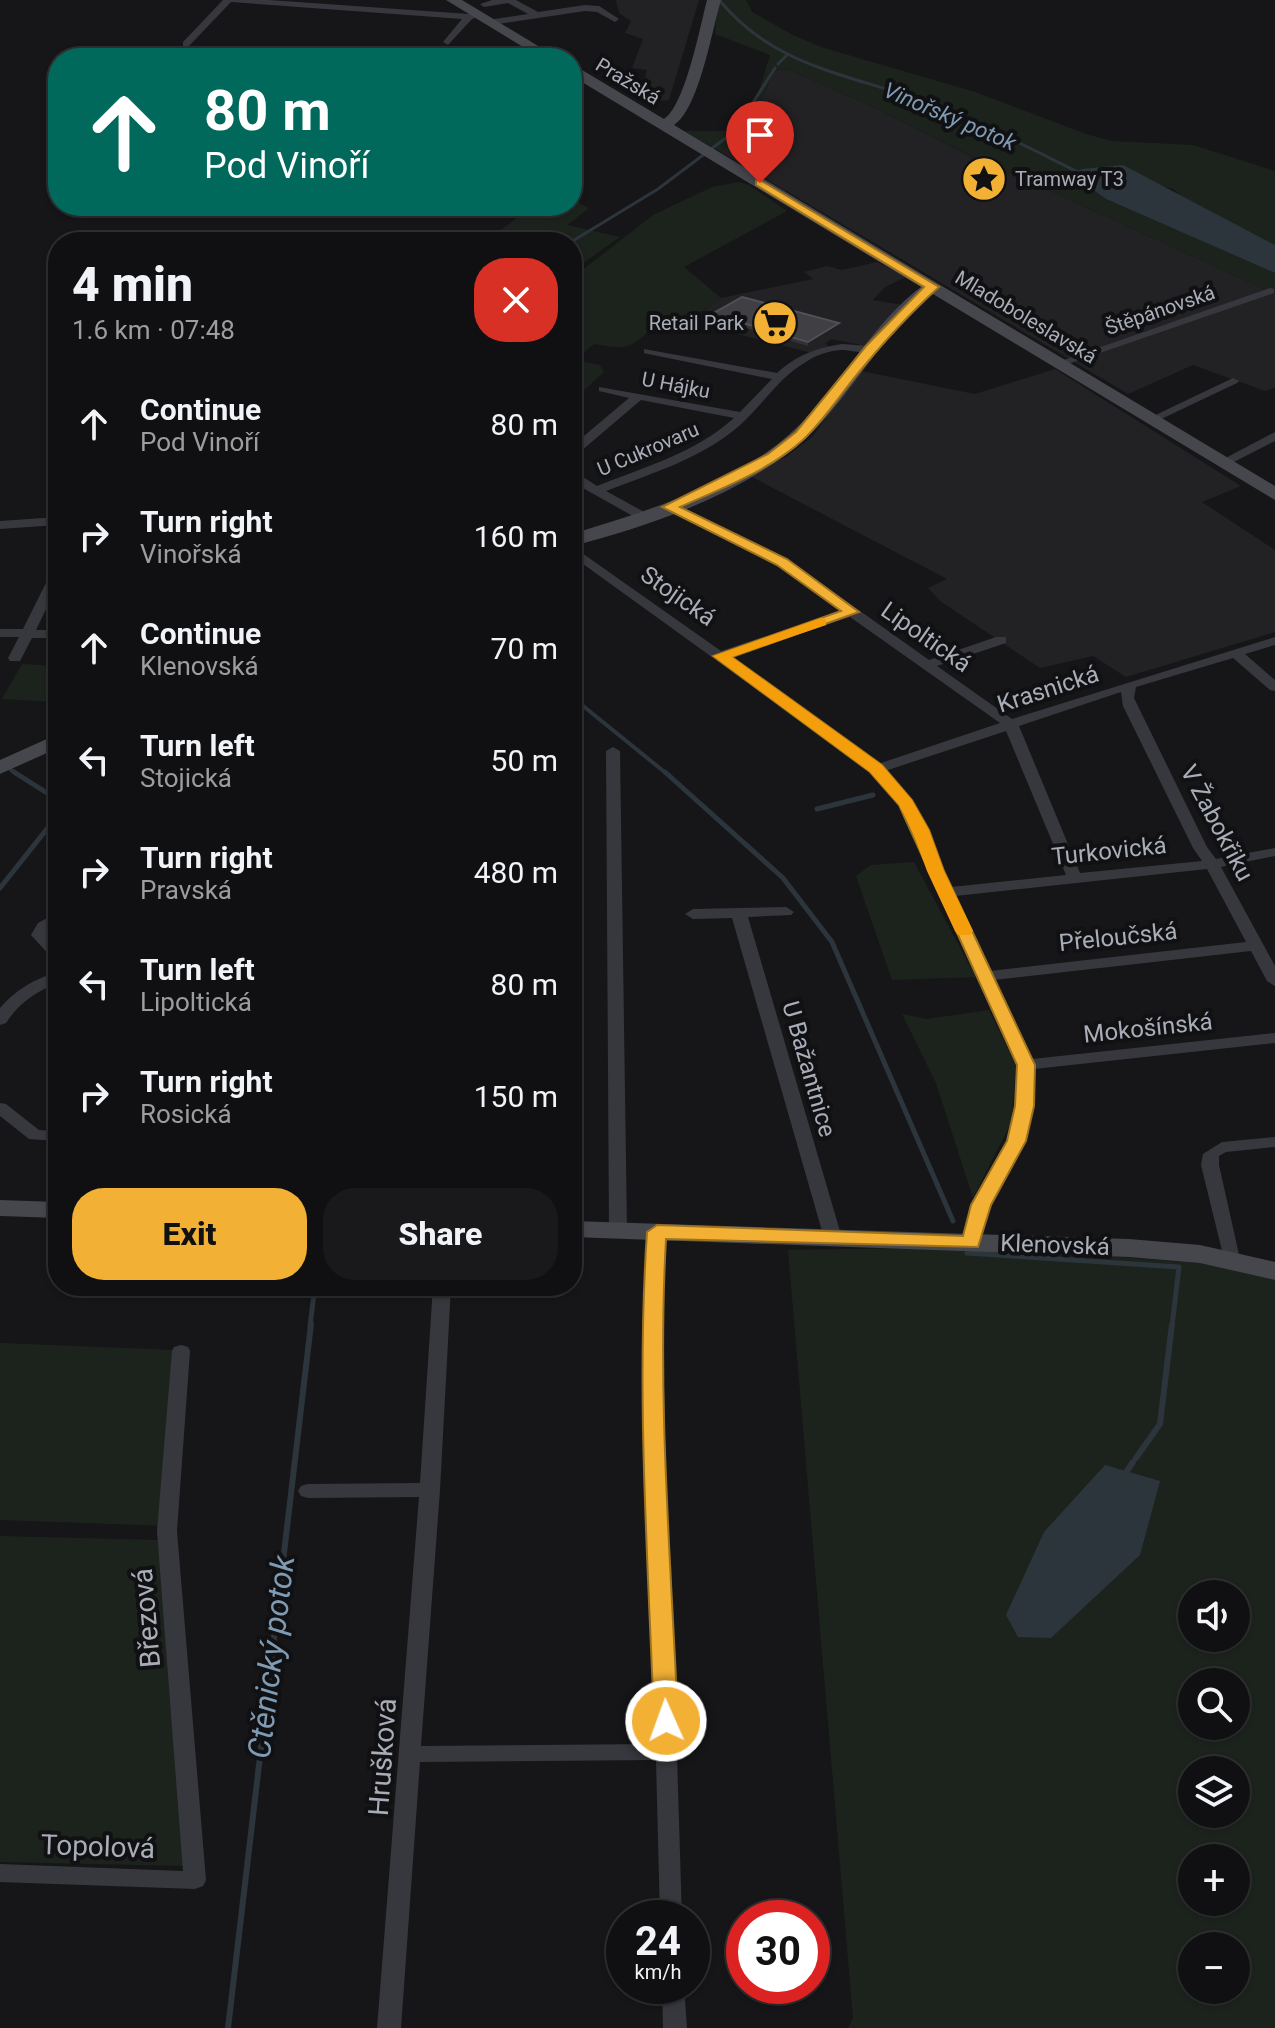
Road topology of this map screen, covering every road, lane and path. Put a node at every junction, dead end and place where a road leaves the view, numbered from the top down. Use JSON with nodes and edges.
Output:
{"nodes":[{"id":1,"x":230,"y":0,"type":"edge"},
{"id":2,"x":453,"y":0,"type":"edge"},
{"id":3,"x":509,"y":0,"type":"edge"},
{"id":4,"x":714,"y":0,"type":"edge"},
{"id":5,"x":590,"y":4,"type":"edge"},
{"id":6,"x":481,"y":15,"type":"junction"},
{"id":7,"x":536,"y":15,"type":"junction"},
{"id":8,"x":615,"y":19,"type":"dead end"},
{"id":9,"x":448,"y":42,"type":"dead end"},
{"id":10,"x":186,"y":44,"type":"dead end"},
{"id":11,"x":535,"y":48,"type":"edge"},
{"id":12,"x":582,"y":76,"type":"edge"},
{"id":13,"x":664,"y":125,"type":"junction"},
{"id":14,"x":708,"y":151,"type":"joint"},
{"id":15,"x":933,"y":287,"type":"junction"},
{"id":16,"x":1270,"y":291,"type":"dead end"},
{"id":17,"x":871,"y":349,"type":"junction"},
{"id":18,"x":648,"y":351,"type":"dead end"},
{"id":19,"x":1061,"y":363,"type":"junction"},
{"id":20,"x":781,"y":377,"type":"junction"},
{"id":21,"x":1233,"y":381,"type":"dead end"},
{"id":22,"x":603,"y":389,"type":"dead end"},
{"id":23,"x":638,"y":396,"type":"junction"},
{"id":24,"x":742,"y":416,"type":"junction"},
{"id":25,"x":1153,"y":419,"type":"junction"},
{"id":26,"x":1275,"y":436,"type":"edge"},
{"id":27,"x":582,"y":444,"type":"edge"},
{"id":28,"x":1224,"y":462,"type":"junction"},
{"id":29,"x":582,"y":481,"type":"edge"},
{"id":30,"x":596,"y":491,"type":"junction"},
{"id":31,"x":1275,"y":494,"type":"edge"},
{"id":32,"x":669,"y":507,"type":"junction"},
{"id":33,"x":644,"y":517,"type":"junction"},
{"id":34,"x":48,"y":522,"type":"edge"},
{"id":35,"x":0,"y":525,"type":"edge"},
{"id":36,"x":582,"y":537,"type":"edge"},
{"id":37,"x":582,"y":557,"type":"edge"},
{"id":38,"x":48,"y":592,"type":"edge"},
{"id":39,"x":852,"y":612,"type":"junction"},
{"id":40,"x":0,"y":633,"type":"edge"},
{"id":41,"x":28,"y":633,"type":"junction"},
{"id":42,"x":48,"y":634,"type":"edge"},
{"id":43,"x":1001,"y":640,"type":"dead end"},
{"id":44,"x":1275,"y":641,"type":"edge"},
{"id":45,"x":1236,"y":654,"type":"junction"},
{"id":46,"x":720,"y":656,"type":"junction"},
{"id":47,"x":15,"y":658,"type":"dead end"},
{"id":48,"x":927,"y":665,"type":"junction"},
{"id":49,"x":1130,"y":685,"type":"junction"},
{"id":50,"x":1275,"y":687,"type":"edge"},
{"id":51,"x":1011,"y":725,"type":"junction"},
{"id":52,"x":48,"y":745,"type":"edge"},
{"id":53,"x":613,"y":751,"type":"dead end"},
{"id":54,"x":0,"y":768,"type":"edge"},
{"id":55,"x":876,"y":769,"type":"junction"},
{"id":56,"x":1275,"y":852,"type":"edge"},
{"id":57,"x":1212,"y":864,"type":"junction"},
{"id":58,"x":1075,"y":879,"type":"junction"},
{"id":59,"x":946,"y":892,"type":"junction"},
{"id":60,"x":786,"y":912,"type":"dead end"},
{"id":61,"x":693,"y":914,"type":"dead end"},
{"id":62,"x":739,"y":914,"type":"junction"},
{"id":63,"x":48,"y":923,"type":"edge"},
{"id":64,"x":48,"y":944,"type":"edge"},
{"id":65,"x":1256,"y":946,"type":"junction"},
{"id":66,"x":984,"y":976,"type":"junction"},
{"id":67,"x":1275,"y":981,"type":"edge"},
{"id":68,"x":48,"y":982,"type":"edge"},
{"id":69,"x":0,"y":1020,"type":"edge"},
{"id":70,"x":1275,"y":1038,"type":"edge"},
{"id":71,"x":1026,"y":1065,"type":"junction"},
{"id":72,"x":0,"y":1108,"type":"edge"},
{"id":73,"x":48,"y":1136,"type":"edge"},
{"id":74,"x":1275,"y":1142,"type":"edge"},
{"id":75,"x":0,"y":1208,"type":"edge"},
{"id":76,"x":48,"y":1210,"type":"edge"},
{"id":77,"x":582,"y":1229,"type":"edge"},
{"id":78,"x":618,"y":1230,"type":"junction"},
{"id":79,"x":657,"y":1232,"type":"junction"},
{"id":80,"x":833,"y":1238,"type":"junction"},
{"id":81,"x":971,"y":1243,"type":"junction"},
{"id":82,"x":1231,"y":1259,"type":"junction"},
{"id":83,"x":1275,"y":1271,"type":"edge"},
{"id":84,"x":441,"y":1296,"type":"edge"},
{"id":85,"x":181,"y":1351,"type":"dead end"},
{"id":86,"x":430,"y":1490,"type":"junction"},
{"id":87,"x":308,"y":1491,"type":"dead end"},
{"id":88,"x":667,"y":1752,"type":"junction"},
{"id":89,"x":410,"y":1754,"type":"junction"},
{"id":90,"x":0,"y":1873,"type":"edge"},
{"id":91,"x":195,"y":1880,"type":"joint"},
{"id":92,"x":671,"y":1900,"type":"edge"},
{"id":93,"x":674,"y":2004,"type":"edge"},
{"id":94,"x":389,"y":2028,"type":"edge"},
{"id":95,"x":675,"y":2028,"type":"edge"}],
"edges":[{"from":1,"to":6,"type":"street"},
{"from":1,"to":10,"type":"street"},
{"from":2,"to":6,"type":"street"},
{"from":3,"to":6,"type":"street"},
{"from":3,"to":7,"type":"street"},
{"from":4,"to":13,"type":"street"},
{"from":5,"to":7,"type":"street"},
{"from":5,"to":8,"type":"street"},
{"from":6,"to":7,"type":"street"},
{"from":6,"to":9,"type":"street"},
{"from":6,"to":11,"type":"street"},
{"from":12,"to":13,"type":"street","name":"Pražská"},
{"from":13,"to":14,"type":"street","name":"Pražská"},
{"from":14,"to":15,"type":"street","name":"Mladoboleslavská"},
{"from":15,"to":17,"type":"street"},
{"from":15,"to":19,"type":"street","name":"Mladoboleslavská"},
{"from":16,"to":19,"type":"street","name":"Štěpánovská"},
{"from":17,"to":20,"type":"street","name":"U Cukrovaru"},
{"from":17,"to":32,"type":"street"},
{"from":18,"to":20,"type":"street"},
{"from":19,"to":25,"type":"street","name":"Mladoboleslavská"},
{"from":20,"to":24,"type":"street","name":"U Cukrovaru"},
{"from":21,"to":25,"type":"street"},
{"from":22,"to":23,"type":"street","name":"U Hájku"},
{"from":23,"to":24,"type":"street","name":"U Hájku"},
{"from":23,"to":27,"type":"street"},
{"from":24,"to":30,"type":"street","name":"U Cukrovaru"},
{"from":25,"to":28,"type":"street","name":"Mladoboleslavská"},
{"from":26,"to":28,"type":"street"},
{"from":28,"to":31,"type":"street","name":"Mladoboleslavská"},
{"from":29,"to":30,"type":"street"},
{"from":30,"to":33,"type":"street"},
{"from":32,"to":33,"type":"street"},
{"from":32,"to":39,"type":"street","name":"Lipoltická"},
{"from":33,"to":36,"type":"street"},
{"from":34,"to":35,"type":"street"},
{"from":37,"to":46,"type":"street","name":"Stojická"},
{"from":38,"to":41,"type":"street"},
{"from":39,"to":46,"type":"street"},
{"from":39,"to":48,"type":"street","name":"Lipoltická"},
{"from":40,"to":41,"type":"street"},
{"from":41,"to":42,"type":"street"},
{"from":41,"to":47,"type":"street"},
{"from":43,"to":48,"type":"street"},
{"from":44,"to":45,"type":"street","name":"Krasnická"},
{"from":45,"to":49,"type":"street","name":"Krasnická"},
{"from":45,"to":50,"type":"street"},
{"from":46,"to":55,"type":"street","name":"Stojická"},
{"from":48,"to":51,"type":"street","name":"Lipoltická"},
{"from":49,"to":51,"type":"street","name":"Krasnická"},
{"from":49,"to":57,"type":"street","name":"V Žabokřiku"},
{"from":51,"to":55,"type":"street","name":"Krasnická"},
{"from":51,"to":58,"type":"street"},
{"from":52,"to":54,"type":"street"},
{"from":53,"to":78,"type":"street"},
{"from":55,"to":59,"type":"street","name":"Stojická"},
{"from":56,"to":57,"type":"street","name":"Turkovická"},
{"from":57,"to":58,"type":"street","name":"Turkovická"},
{"from":57,"to":65,"type":"street","name":"V Žabokřiku"},
{"from":58,"to":59,"type":"street","name":"Turkovická"},
{"from":59,"to":66,"type":"street","name":"Stojická"},
{"from":60,"to":62,"type":"street"},
{"from":61,"to":62,"type":"street"},
{"from":62,"to":80,"type":"street","name":"U Bažantnice"},
{"from":63,"to":64,"type":"street"},
{"from":65,"to":66,"type":"street","name":"Přeloučská"},
{"from":65,"to":67,"type":"street","name":"V Žabokřiku"},
{"from":66,"to":71,"type":"street","name":"Stojická"},
{"from":68,"to":69,"type":"street"},
{"from":70,"to":71,"type":"street","name":"Mokošínská"},
{"from":71,"to":81,"type":"street","name":"Stojická"},
{"from":72,"to":73,"type":"street"},
{"from":74,"to":82,"type":"street"},
{"from":75,"to":76,"type":"street"},
{"from":77,"to":78,"type":"street","name":"Klenovská"},
{"from":78,"to":79,"type":"street","name":"Klenovská"},
{"from":79,"to":80,"type":"street","name":"Klenovská"},
{"from":79,"to":88,"type":"street"},
{"from":80,"to":81,"type":"street","name":"Klenovská"},
{"from":81,"to":82,"type":"street","name":"Klenovská"},
{"from":82,"to":83,"type":"street","name":"Klenovská"},
{"from":84,"to":86,"type":"street","name":"Hrušková"},
{"from":85,"to":91,"type":"street","name":"Březová"},
{"from":86,"to":87,"type":"street"},
{"from":86,"to":89,"type":"street","name":"Hrušková"},
{"from":88,"to":89,"type":"street"},
{"from":88,"to":92,"type":"street"},
{"from":89,"to":94,"type":"street","name":"Hrušková"},
{"from":90,"to":91,"type":"street","name":"Topolová"},
{"from":93,"to":95,"type":"street"}]}
